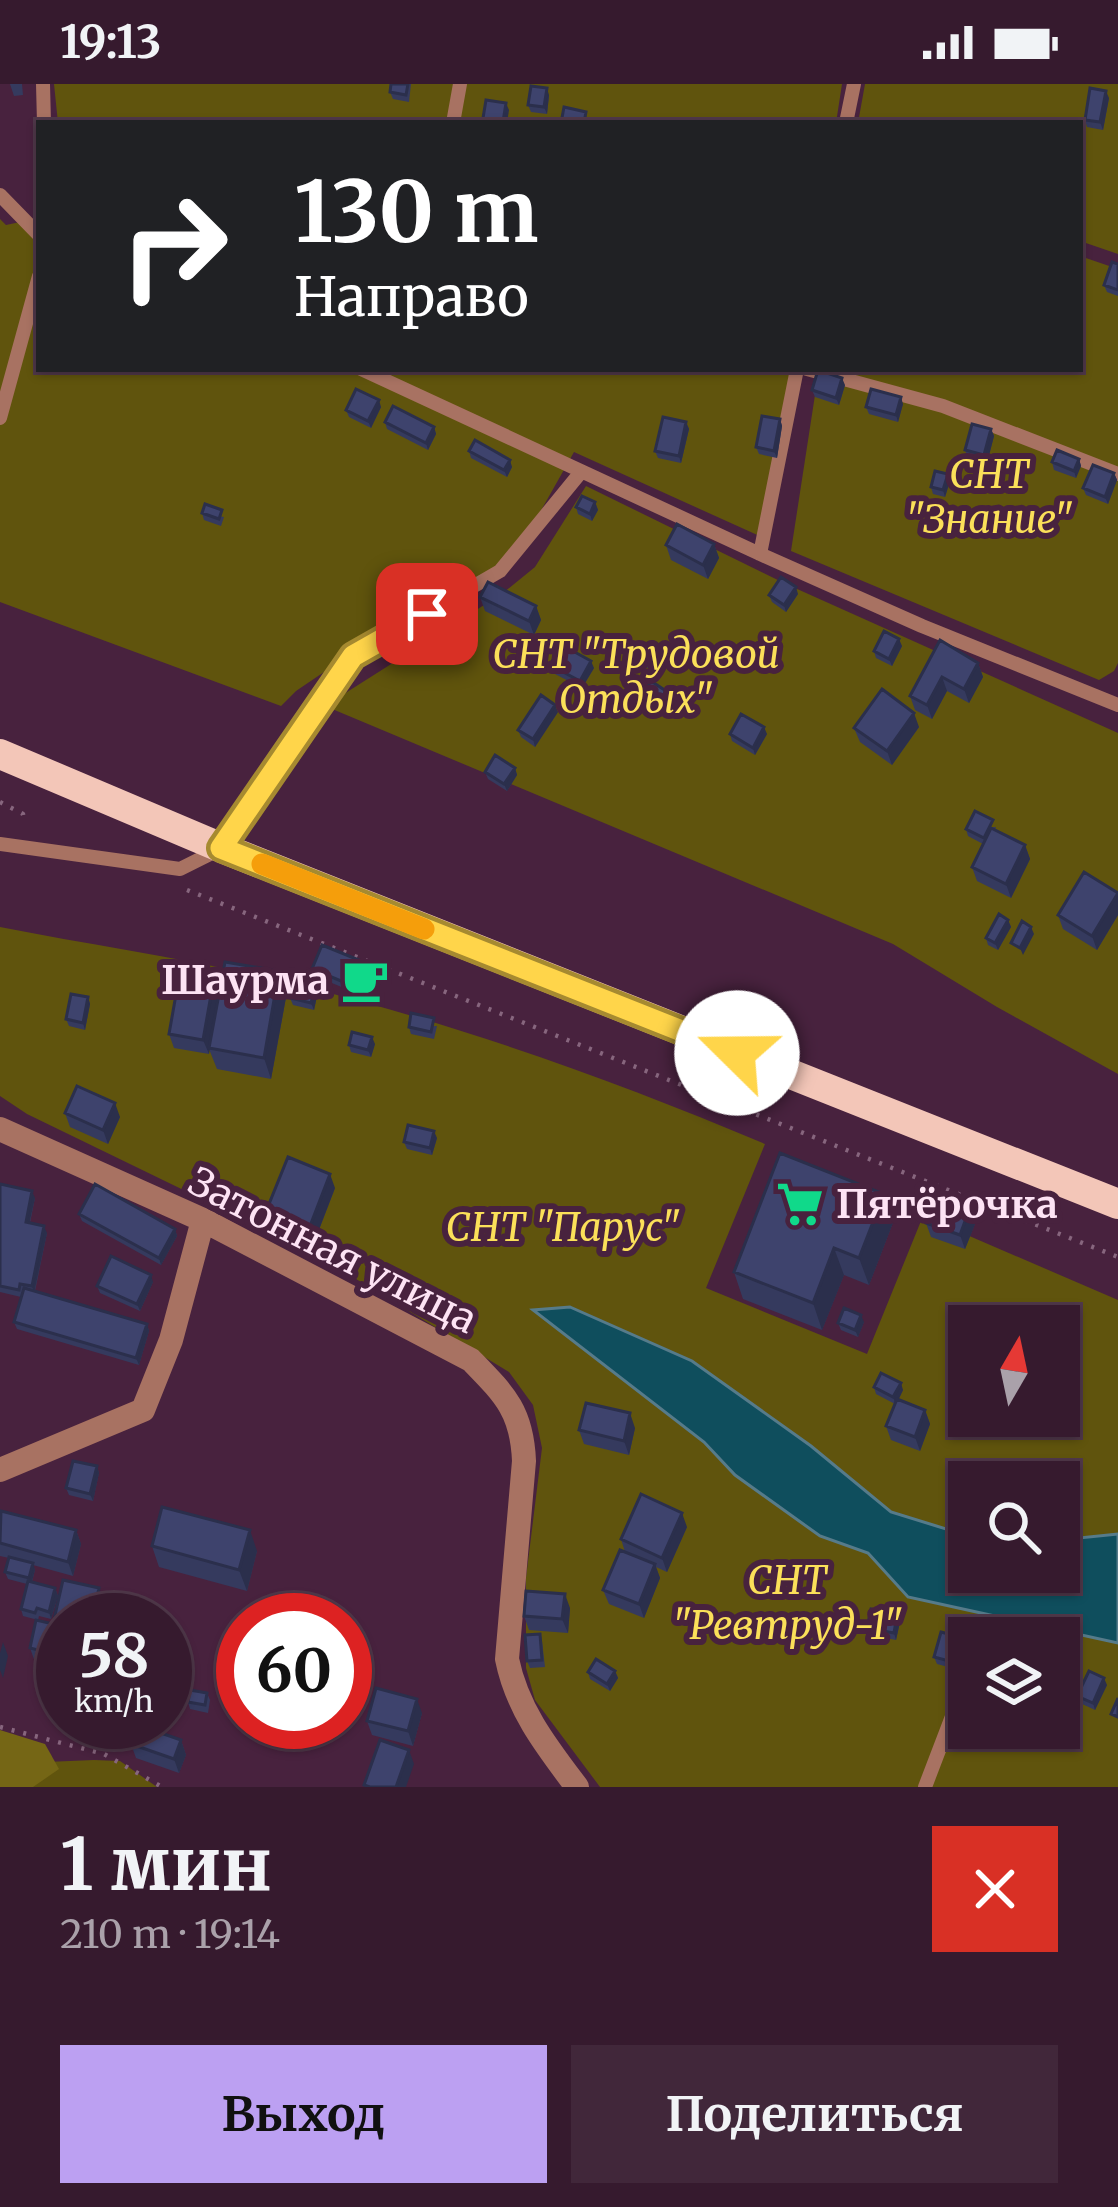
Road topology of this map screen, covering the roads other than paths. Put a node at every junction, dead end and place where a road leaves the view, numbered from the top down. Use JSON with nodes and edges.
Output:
{"nodes":[{"id":1,"x":43,"y":84,"type":"edge"},
{"id":2,"x":460,"y":84,"type":"edge"},
{"id":3,"x":854,"y":84,"type":"edge"},
{"id":4,"x":44,"y":120,"type":"edge"},
{"id":5,"x":454,"y":120,"type":"edge"},
{"id":6,"x":847,"y":120,"type":"edge"},
{"id":7,"x":0,"y":195,"type":"edge"},
{"id":8,"x":36,"y":232,"type":"edge"},
{"id":9,"x":36,"y":286,"type":"edge"},
{"id":10,"x":368,"y":372,"type":"edge"},
{"id":11,"x":409,"y":372,"type":"edge"},
{"id":12,"x":796,"y":372,"type":"edge"},
{"id":13,"x":818,"y":372,"type":"edge"},
{"id":14,"x":406,"y":387,"type":"junction"},
{"id":15,"x":0,"y":418,"type":"edge"},
{"id":16,"x":581,"y":472,"type":"junction"},
{"id":17,"x":1118,"y":474,"type":"edge"},
{"id":18,"x":760,"y":554,"type":"junction"},
{"id":19,"x":1116,"y":700,"type":"edge"},
{"id":20,"x":0,"y":754,"type":"edge"},
{"id":21,"x":0,"y":844,"type":"edge"},
{"id":22,"x":221,"y":848,"type":"junction"},
{"id":23,"x":0,"y":1129,"type":"edge"},
{"id":24,"x":1118,"y":1204,"type":"edge"},
{"id":25,"x":203,"y":1220,"type":"junction"},
{"id":26,"x":0,"y":1470,"type":"edge"},
{"id":27,"x":948,"y":1727,"type":"edge"},
{"id":28,"x":577,"y":1787,"type":"edge"},
{"id":29,"x":925,"y":1787,"type":"edge"}],
"edges":[{"from":1,"to":4,"type":"lane"},
{"from":2,"to":5,"type":"lane"},
{"from":3,"to":6,"type":"lane"},
{"from":7,"to":8,"type":"lane"},
{"from":9,"to":15,"type":"lane"},
{"from":10,"to":14,"type":"lane"},
{"from":11,"to":14,"type":"lane"},
{"from":12,"to":18,"type":"lane"},
{"from":13,"to":17,"type":"lane"},
{"from":14,"to":16,"type":"lane"},
{"from":16,"to":18,"type":"lane"},
{"from":16,"to":22,"type":"lane"},
{"from":18,"to":19,"type":"lane"},
{"from":20,"to":22,"type":"main road"},
{"from":21,"to":22,"type":"lane"},
{"from":22,"to":24,"type":"main road"},
{"from":23,"to":25,"type":"street","name":"Затонная улица"},
{"from":25,"to":26,"type":"street"},
{"from":25,"to":28,"type":"street","name":"Затонная улица"},
{"from":27,"to":29,"type":"lane"}]}
